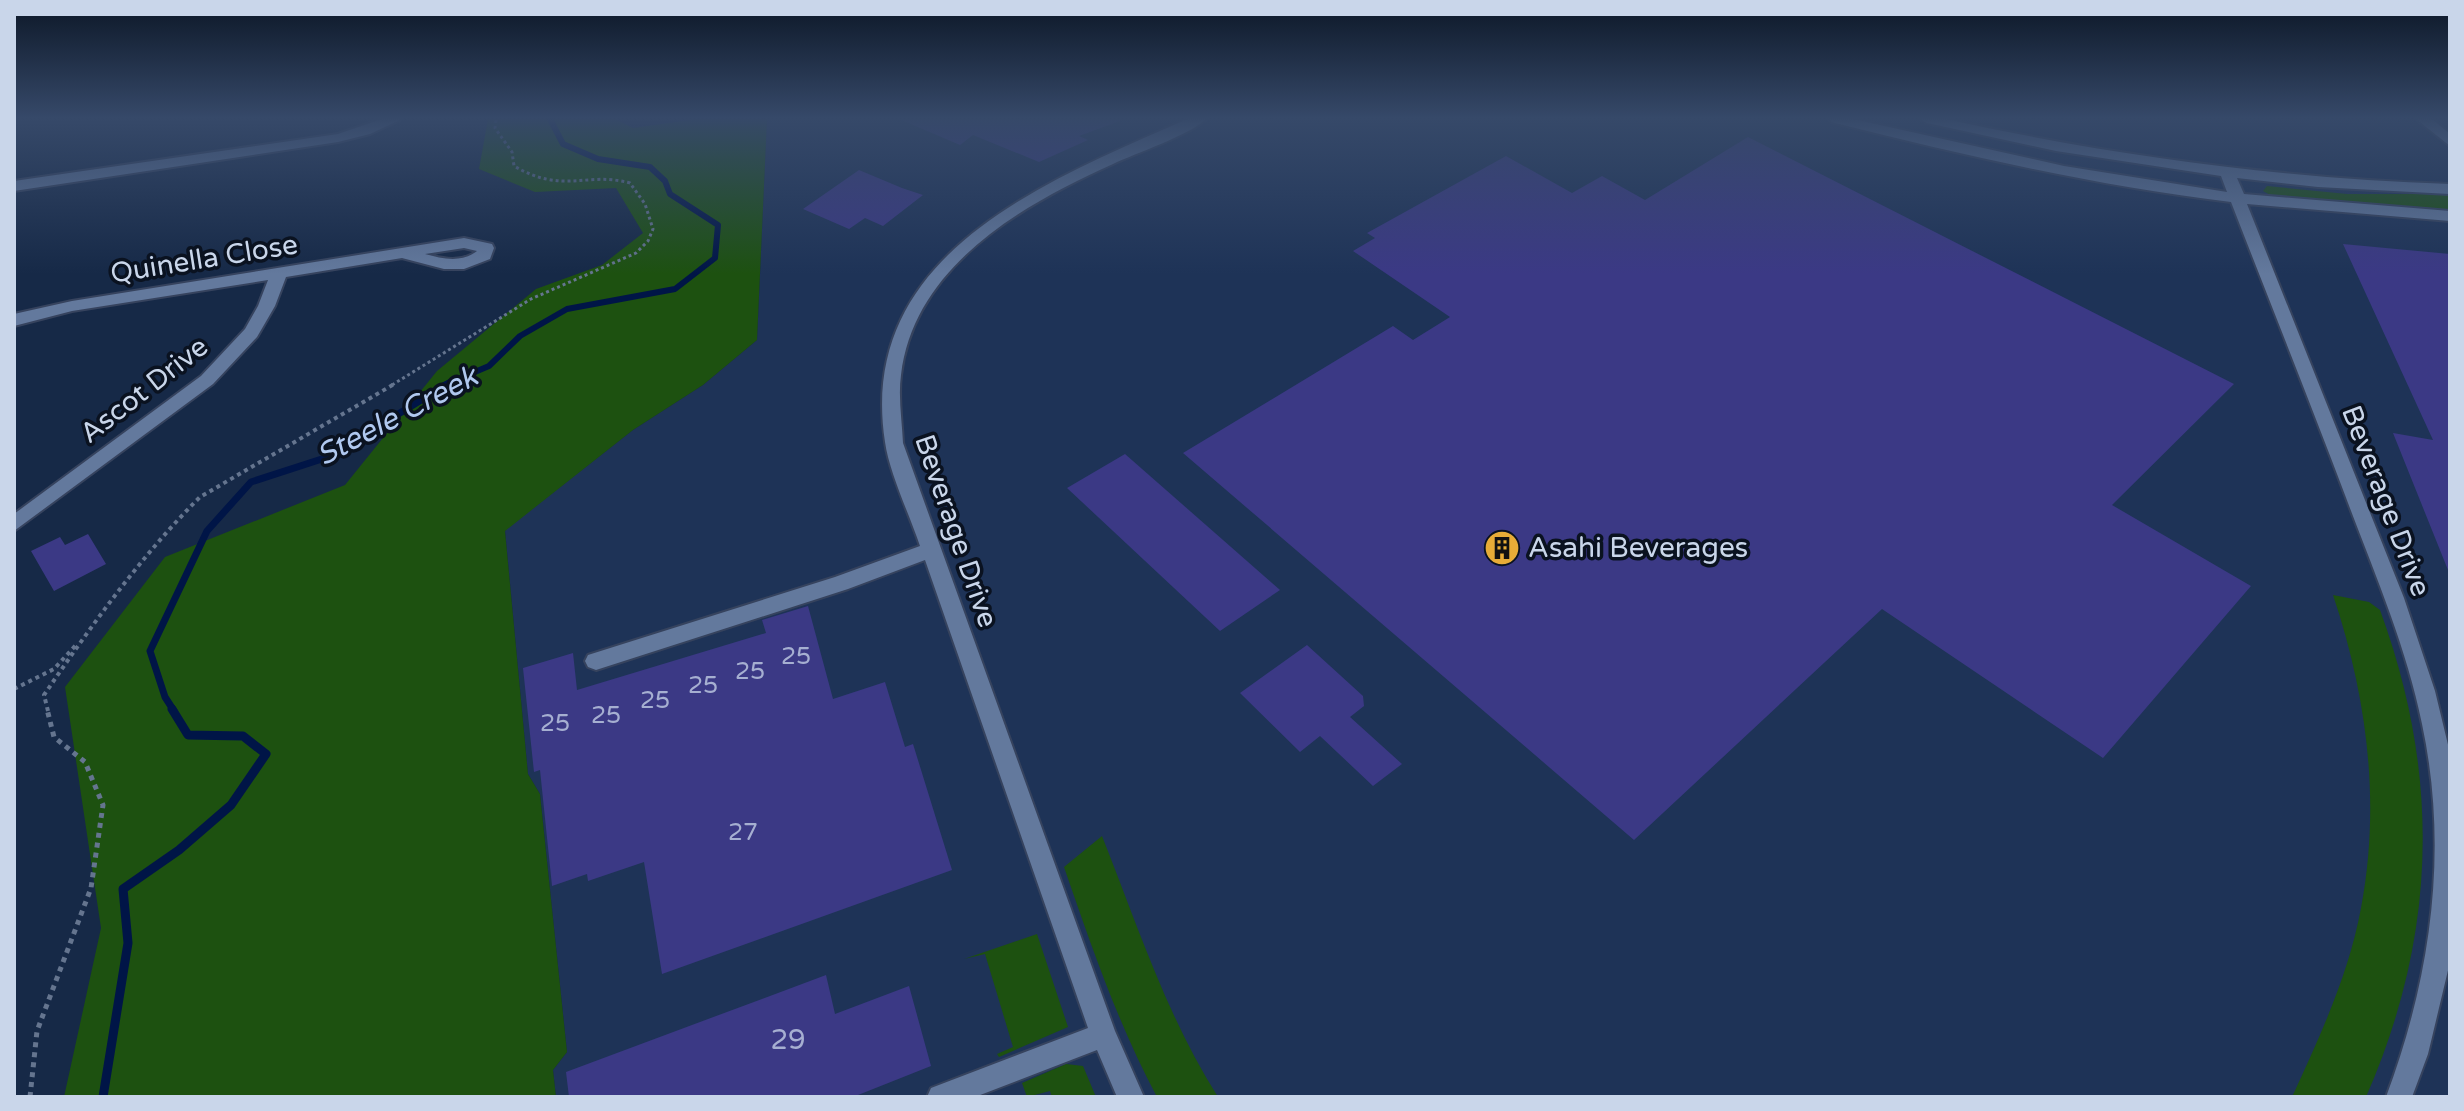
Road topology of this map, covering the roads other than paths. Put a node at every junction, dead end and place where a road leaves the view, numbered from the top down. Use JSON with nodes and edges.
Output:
{"nodes":[{"id":1,"x":116,"y":171,"type":"edge"},
{"id":2,"x":1088,"y":171,"type":"edge"},
{"id":3,"x":2065,"y":171,"type":"edge"},
{"id":4,"x":2219,"y":171,"type":"edge"},
{"id":5,"x":2227,"y":172,"type":"junction"},
{"id":6,"x":14,"y":186,"type":"edge"},
{"id":7,"x":2450,"y":189,"type":"edge"},
{"id":8,"x":2238,"y":198,"type":"junction"},
{"id":9,"x":2450,"y":216,"type":"edge"},
{"id":10,"x":402,"y":253,"type":"dead end"},
{"id":11,"x":278,"y":275,"type":"junction"},
{"id":12,"x":14,"y":320,"type":"edge"},
{"id":13,"x":14,"y":524,"type":"edge"},
{"id":14,"x":931,"y":550,"type":"junction"},
{"id":15,"x":596,"y":661,"type":"dead end"},
{"id":16,"x":1103,"y":1035,"type":"junction"},
{"id":17,"x":940,"y":1097,"type":"edge"},
{"id":18,"x":1131,"y":1097,"type":"edge"},
{"id":19,"x":2399,"y":1097,"type":"edge"}],
"edges":[{"from":1,"to":6,"type":"street"},
{"from":2,"to":14,"type":"street","name":"Beverage Drive"},
{"from":3,"to":8,"type":"street"},
{"from":4,"to":5,"type":"street"},
{"from":5,"to":7,"type":"street"},
{"from":5,"to":8,"type":"street","name":"Beverage Drive"},
{"from":8,"to":9,"type":"street"},
{"from":8,"to":19,"type":"street","name":"Beverage Drive"},
{"from":10,"to":11,"type":"street","name":"Quinella Close"},
{"from":11,"to":12,"type":"street","name":"Quinella Close"},
{"from":11,"to":13,"type":"street","name":"Ascot Drive"},
{"from":14,"to":15,"type":"street"},
{"from":14,"to":16,"type":"street","name":"Beverage Drive"},
{"from":16,"to":17,"type":"street"},
{"from":16,"to":18,"type":"street","name":"Beverage Drive"}]}
